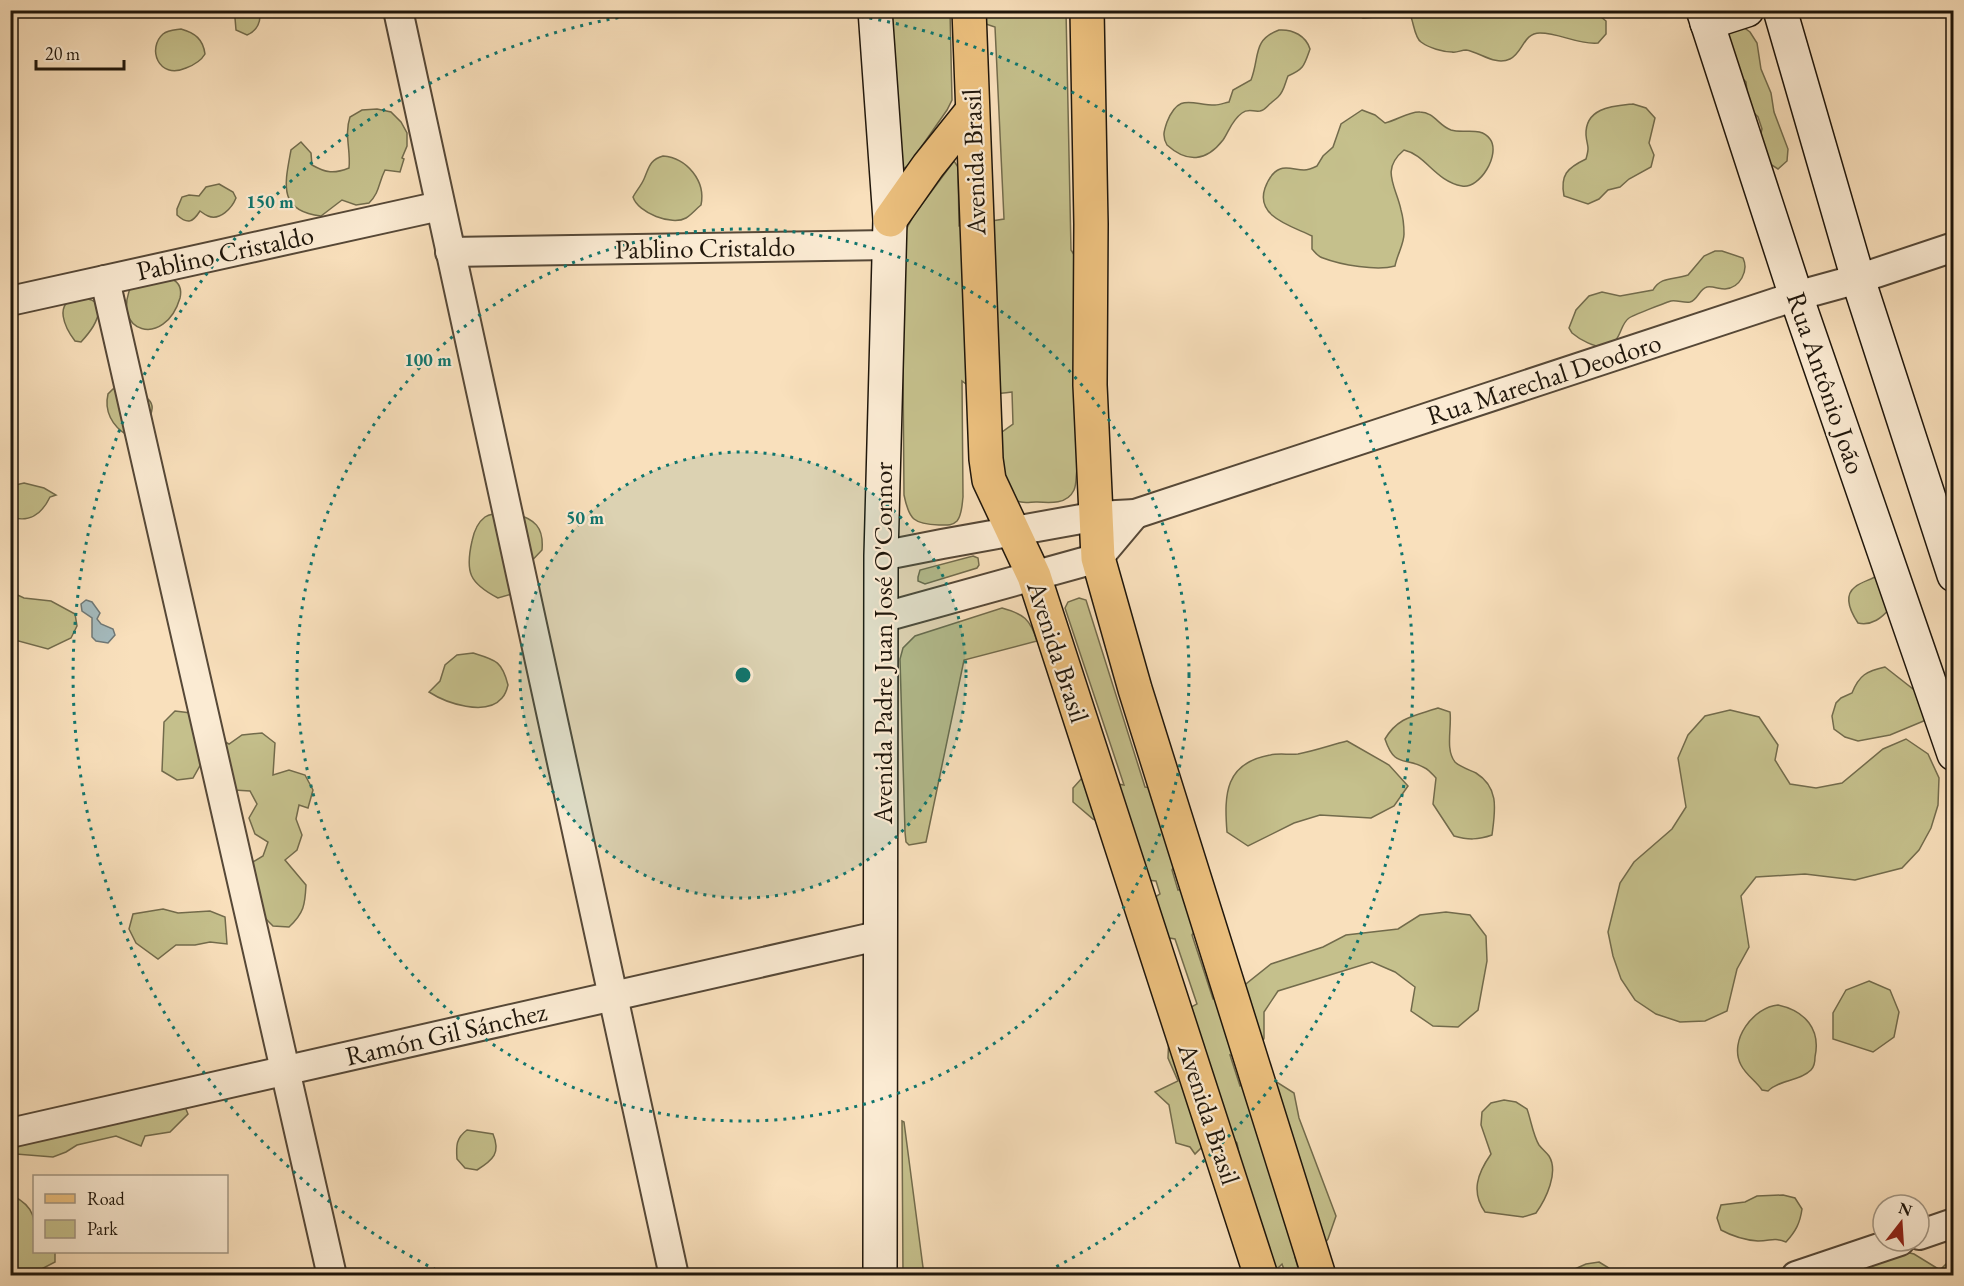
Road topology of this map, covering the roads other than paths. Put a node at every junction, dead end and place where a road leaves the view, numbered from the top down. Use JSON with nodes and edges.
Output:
{"nodes":[{"id":1,"x":398,"y":10,"type":"edge"},
{"id":2,"x":875,"y":10,"type":"edge"},
{"id":3,"x":969,"y":10,"type":"edge"},
{"id":4,"x":1087,"y":10,"type":"edge"},
{"id":5,"x":1747,"y":10,"type":"edge"},
{"id":6,"x":1780,"y":10,"type":"edge"},
{"id":7,"x":1705,"y":17,"type":"edge"},
{"id":8,"x":972,"y":111,"type":"junction"},
{"id":9,"x":440,"y":206,"type":"junction"},
{"id":10,"x":889,"y":233,"type":"junction"},
{"id":11,"x":1953,"y":247,"type":"edge"},
{"id":12,"x":450,"y":252,"type":"junction"},
{"id":13,"x":1858,"y":279,"type":"junction"},
{"id":14,"x":105,"y":280,"type":"junction"},
{"id":15,"x":1796,"y":296,"type":"junction"},
{"id":16,"x":10,"y":301,"type":"edge"},
{"id":17,"x":1135,"y":514,"type":"junction"},
{"id":18,"x":1098,"y":516,"type":"junction"},
{"id":19,"x":1012,"y":531,"type":"junction"},
{"id":20,"x":881,"y":556,"type":"junction"},
{"id":21,"x":1098,"y":558,"type":"junction"},
{"id":22,"x":1953,"y":575,"type":"edge"},
{"id":23,"x":1034,"y":576,"type":"junction"},
{"id":24,"x":881,"y":618,"type":"junction"},
{"id":25,"x":1947,"y":716,"type":"edge"},
{"id":26,"x":1953,"y":754,"type":"edge"},
{"id":27,"x":882,"y":935,"type":"junction"},
{"id":28,"x":613,"y":996,"type":"junction"},
{"id":29,"x":285,"y":1070,"type":"junction"},
{"id":30,"x":10,"y":1133,"type":"edge"},
{"id":31,"x":1953,"y":1223,"type":"edge"},
{"id":32,"x":1931,"y":1231,"type":"edge"},
{"id":33,"x":1871,"y":1250,"type":"edge"},
{"id":34,"x":332,"y":1275,"type":"edge"},
{"id":35,"x":674,"y":1275,"type":"edge"},
{"id":36,"x":880,"y":1275,"type":"edge"},
{"id":37,"x":1261,"y":1275,"type":"edge"},
{"id":38,"x":1319,"y":1275,"type":"edge"},
{"id":39,"x":1796,"y":1275,"type":"edge"}],
"edges":[{"from":1,"to":9,"type":"street"},
{"from":2,"to":10,"type":"main road","name":"Avenida Padre Juan José O'Connor"},
{"from":3,"to":8,"type":"main road","name":"Avenida Brasil"},
{"from":4,"to":18,"type":"main road","name":"Avenida Brasil"},
{"from":5,"to":7,"type":"main road"},
{"from":6,"to":13,"type":"main road"},
{"from":7,"to":15,"type":"main road","name":"Rua Antônio João"},
{"from":8,"to":10,"type":"main road"},
{"from":8,"to":19,"type":"main road","name":"Avenida Brasil"},
{"from":9,"to":12,"type":"street"},
{"from":9,"to":14,"type":"street","name":"Pablino Cristaldo"},
{"from":10,"to":12,"type":"street","name":"Pablino Cristaldo"},
{"from":10,"to":20,"type":"main road","name":"Avenida Padre Juan José O'Connor"},
{"from":11,"to":13,"type":"street","name":"Rua Marechal Deodoro"},
{"from":12,"to":28,"type":"street"},
{"from":13,"to":15,"type":"street","name":"Rua Marechal Deodoro"},
{"from":13,"to":22,"type":"main road"},
{"from":14,"to":16,"type":"street","name":"Pablino Cristaldo"},
{"from":14,"to":29,"type":"street"},
{"from":15,"to":17,"type":"street","name":"Rua Marechal Deodoro"},
{"from":15,"to":25,"type":"main road","name":"Rua Antônio João"},
{"from":17,"to":18,"type":"street","name":"Rua Marechal Deodoro"},
{"from":17,"to":21,"type":"street"},
{"from":18,"to":19,"type":"street","name":"Rua Marechal Deodoro"},
{"from":18,"to":21,"type":"main road","name":"Avenida Brasil"},
{"from":19,"to":20,"type":"street","name":"Rua Marechal Deodoro"},
{"from":19,"to":23,"type":"main road","name":"Avenida Brasil"},
{"from":20,"to":24,"type":"main road","name":"Avenida Padre Juan José O'Connor"},
{"from":21,"to":23,"type":"street"},
{"from":21,"to":38,"type":"main road","name":"Avenida Brasil"},
{"from":23,"to":24,"type":"street"},
{"from":23,"to":37,"type":"main road","name":"Avenida Brasil"},
{"from":24,"to":27,"type":"main road","name":"Avenida Padre Juan José O'Connor"},
{"from":25,"to":26,"type":"main road","name":"Rua Antônio João"},
{"from":27,"to":28,"type":"street","name":"Ramón Gil Sánchez"},
{"from":27,"to":36,"type":"main road","name":"Avenida Padre Juan José O'Connor"},
{"from":28,"to":29,"type":"street","name":"Ramón Gil Sánchez"},
{"from":28,"to":35,"type":"street"},
{"from":29,"to":30,"type":"street","name":"Ramón Gil Sánchez"},
{"from":29,"to":34,"type":"street"},
{"from":31,"to":32,"type":"street"},
{"from":33,"to":39,"type":"street"}]}
